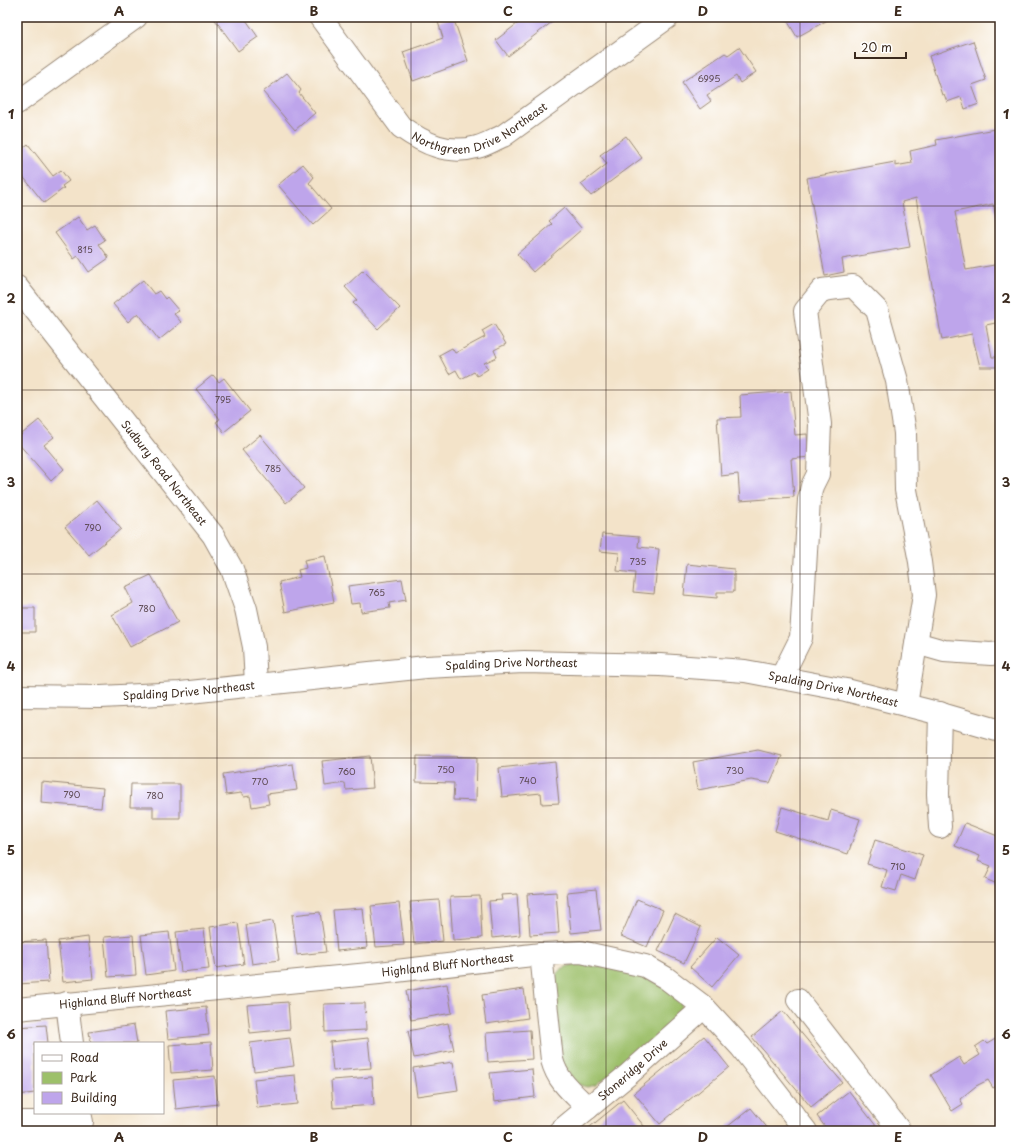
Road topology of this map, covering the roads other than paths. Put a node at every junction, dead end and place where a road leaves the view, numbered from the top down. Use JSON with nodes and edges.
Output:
{"nodes":[{"id":1,"x":136,"y":17,"type":"edge"},
{"id":2,"x":320,"y":17,"type":"edge"},
{"id":3,"x":668,"y":17,"type":"edge"},
{"id":4,"x":17,"y":103,"type":"edge"},
{"id":5,"x":17,"y":287,"type":"edge"},
{"id":6,"x":916,"y":643,"type":"junction"},
{"id":7,"x":1000,"y":653,"type":"edge"},
{"id":8,"x":782,"y":678,"type":"junction"},
{"id":9,"x":256,"y":684,"type":"junction"},
{"id":10,"x":17,"y":696,"type":"edge"},
{"id":11,"x":906,"y":705,"type":"junction"},
{"id":12,"x":940,"y":713,"type":"junction"},
{"id":13,"x":1000,"y":731,"type":"edge"},
{"id":14,"x":940,"y":827,"type":"dead end"},
{"id":15,"x":541,"y":954,"type":"junction"},
{"id":16,"x":798,"y":1000,"type":"dead end"},
{"id":17,"x":67,"y":1003,"type":"junction"},
{"id":18,"x":704,"y":1007,"type":"junction"},
{"id":19,"x":17,"y":1009,"type":"edge"},
{"id":20,"x":72,"y":1042,"type":"edge"},
{"id":21,"x":588,"y":1108,"type":"junction"},
{"id":22,"x":80,"y":1114,"type":"edge"},
{"id":23,"x":17,"y":1122,"type":"edge"},
{"id":24,"x":560,"y":1131,"type":"edge"},
{"id":25,"x":806,"y":1131,"type":"edge"},
{"id":26,"x":900,"y":1131,"type":"edge"}],
"edges":[{"from":1,"to":4,"type":"street"},
{"from":2,"to":3,"type":"street","name":"Northgreen Drive Northeast"},
{"from":5,"to":9,"type":"street","name":"Sudbury Road Northeast"},
{"from":6,"to":7,"type":"street"},
{"from":6,"to":8,"type":"street"},
{"from":6,"to":11,"type":"street"},
{"from":8,"to":9,"type":"street","name":"Spalding Drive Northeast"},
{"from":8,"to":11,"type":"street","name":"Spalding Drive Northeast"},
{"from":9,"to":10,"type":"street","name":"Spalding Drive Northeast"},
{"from":11,"to":12,"type":"street","name":"Spalding Drive Northeast"},
{"from":12,"to":13,"type":"street","name":"Spalding Drive Northeast"},
{"from":12,"to":14,"type":"street"},
{"from":15,"to":17,"type":"street","name":"Highland Bluff Northeast"},
{"from":15,"to":18,"type":"street","name":"Highland Bluff Northeast"},
{"from":15,"to":21,"type":"street"},
{"from":16,"to":26,"type":"street"},
{"from":17,"to":19,"type":"street","name":"Highland Bluff Northeast"},
{"from":17,"to":20,"type":"street"},
{"from":18,"to":21,"type":"street","name":"Stoneridge Drive"},
{"from":18,"to":25,"type":"street","name":"Highland Bluff Northeast"},
{"from":21,"to":24,"type":"street","name":"Stoneridge Drive"},
{"from":22,"to":23,"type":"street"}]}
